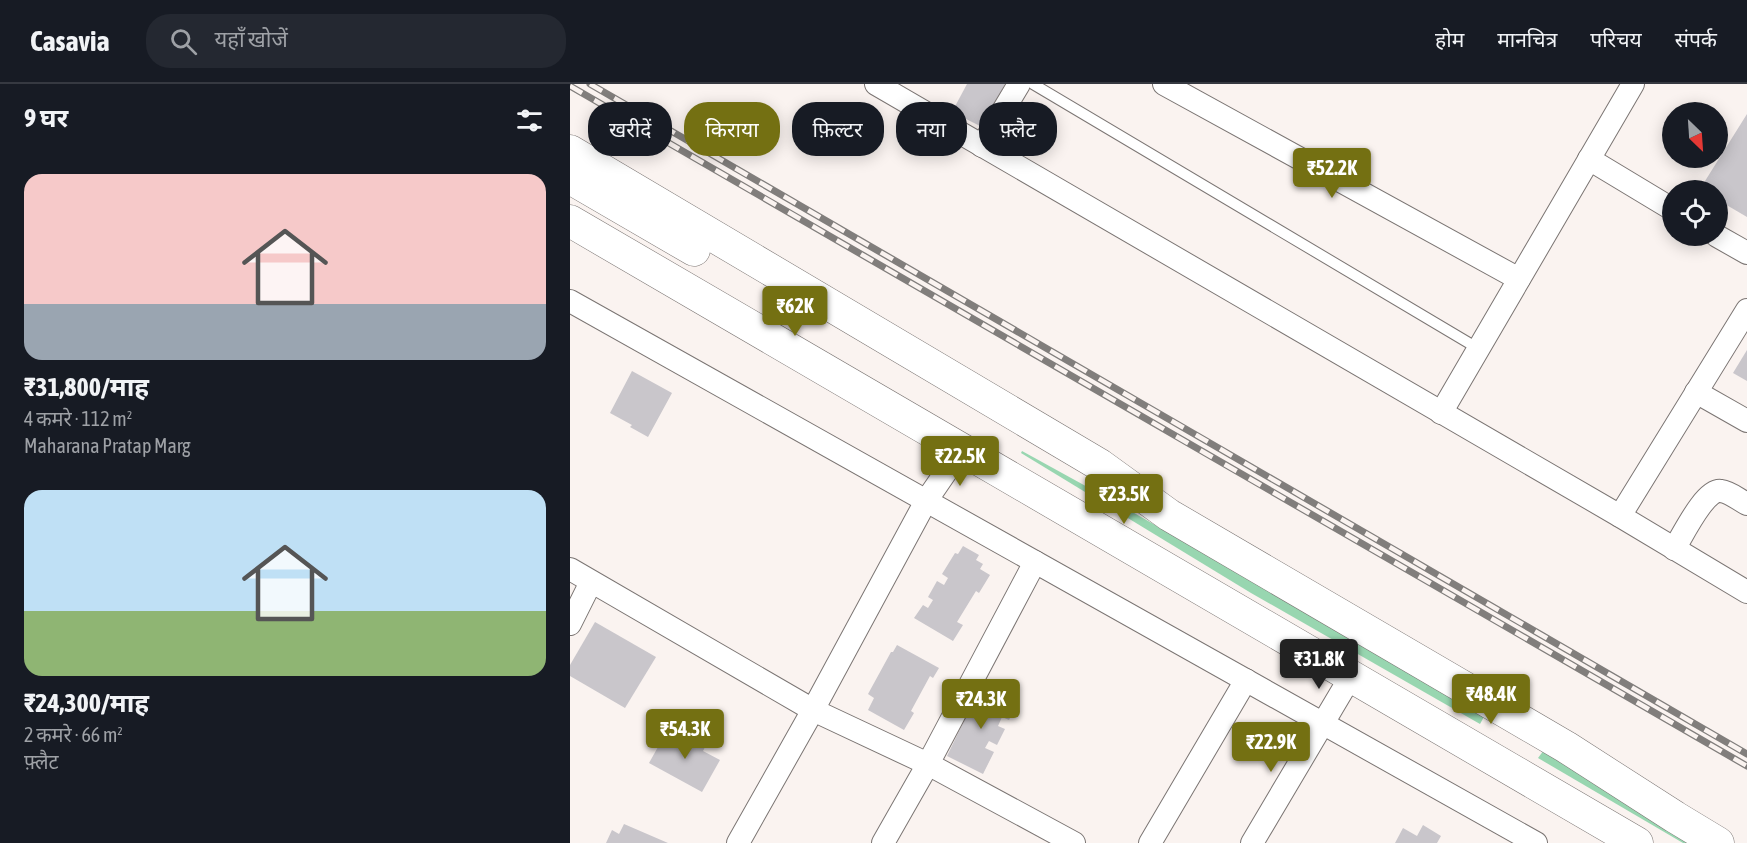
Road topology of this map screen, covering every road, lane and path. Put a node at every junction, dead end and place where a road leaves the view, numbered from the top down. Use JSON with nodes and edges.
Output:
{"nodes":[{"id":1,"x":876,"y":84,"type":"edge"},
{"id":2,"x":1019,"y":84,"type":"edge"},
{"id":3,"x":1033,"y":84,"type":"edge"},
{"id":4,"x":1164,"y":84,"type":"edge"},
{"id":5,"x":1633,"y":84,"type":"edge"},
{"id":6,"x":1196,"y":92,"type":"edge"},
{"id":7,"x":1008,"y":102,"type":"edge"},
{"id":8,"x":979,"y":144,"type":"edge"},
{"id":9,"x":570,"y":152,"type":"edge"},
{"id":10,"x":999,"y":156,"type":"edge"},
{"id":11,"x":1589,"y":159,"type":"junction"},
{"id":12,"x":570,"y":178,"type":"edge"},
{"id":13,"x":1662,"y":203,"type":"edge"},
{"id":14,"x":570,"y":221,"type":"edge"},
{"id":15,"x":1728,"y":242,"type":"edge"},
{"id":16,"x":1747,"y":253,"type":"edge"},
{"id":17,"x":1519,"y":279,"type":"junction"},
{"id":18,"x":570,"y":301,"type":"edge"},
{"id":19,"x":1747,"y":310,"type":"edge"},
{"id":20,"x":1479,"y":349,"type":"junction"},
{"id":21,"x":1696,"y":392,"type":"junction"},
{"id":22,"x":1441,"y":413,"type":"junction"},
{"id":23,"x":1747,"y":421,"type":"edge"},
{"id":24,"x":961,"y":450,"type":"junction"},
{"id":25,"x":926,"y":501,"type":"junction"},
{"id":26,"x":1747,"y":504,"type":"edge"},
{"id":27,"x":1620,"y":516,"type":"junction"},
{"id":28,"x":1674,"y":549,"type":"junction"},
{"id":29,"x":1229,"y":550,"type":"junction"},
{"id":30,"x":1035,"y":562,"type":"junction"},
{"id":31,"x":570,"y":569,"type":"edge"},
{"id":32,"x":591,"y":582,"type":"junction"},
{"id":33,"x":1747,"y":592,"type":"edge"},
{"id":34,"x":570,"y":624,"type":"edge"},
{"id":35,"x":1351,"y":676,"type":"junction"},
{"id":36,"x":1246,"y":680,"type":"junction"},
{"id":37,"x":813,"y":710,"type":"junction"},
{"id":38,"x":1324,"y":724,"type":"junction"},
{"id":39,"x":1526,"y":724,"type":"junction"},
{"id":40,"x":1493,"y":759,"type":"junction"},
{"id":41,"x":928,"y":764,"type":"junction"},
{"id":42,"x":738,"y":843,"type":"edge"},
{"id":43,"x":883,"y":843,"type":"edge"},
{"id":44,"x":1074,"y":843,"type":"edge"},
{"id":45,"x":1150,"y":843,"type":"edge"},
{"id":46,"x":1252,"y":843,"type":"edge"},
{"id":47,"x":1536,"y":843,"type":"edge"},
{"id":48,"x":1637,"y":843,"type":"edge"},
{"id":49,"x":1718,"y":843,"type":"edge"}],
"edges":[{"from":1,"to":8,"type":"street"},
{"from":2,"to":7,"type":"street"},
{"from":3,"to":20,"type":"lane"},
{"from":4,"to":6,"type":"street"},
{"from":5,"to":11,"type":"street"},
{"from":6,"to":17,"type":"street"},
{"from":9,"to":29,"type":"main road"},
{"from":10,"to":22,"type":"street"},
{"from":11,"to":13,"type":"street"},
{"from":11,"to":17,"type":"street"},
{"from":12,"to":29,"type":"main road"},
{"from":14,"to":24,"type":"main road"},
{"from":15,"to":16,"type":"street"},
{"from":17,"to":20,"type":"street"},
{"from":18,"to":25,"type":"street"},
{"from":19,"to":21,"type":"street"},
{"from":20,"to":22,"type":"street"},
{"from":21,"to":23,"type":"street"},
{"from":21,"to":27,"type":"street"},
{"from":22,"to":27,"type":"street"},
{"from":24,"to":25,"type":"street"},
{"from":24,"to":35,"type":"main road"},
{"from":25,"to":30,"type":"street"},
{"from":25,"to":37,"type":"street"},
{"from":26,"to":28,"type":"street"},
{"from":27,"to":28,"type":"street"},
{"from":28,"to":33,"type":"street"},
{"from":29,"to":39,"type":"main road"},
{"from":30,"to":36,"type":"street"},
{"from":30,"to":41,"type":"street"},
{"from":31,"to":32,"type":"street"},
{"from":32,"to":34,"type":"street"},
{"from":32,"to":37,"type":"street"},
{"from":35,"to":38,"type":"street"},
{"from":35,"to":40,"type":"main road"},
{"from":36,"to":38,"type":"street"},
{"from":36,"to":45,"type":"street"},
{"from":37,"to":41,"type":"street"},
{"from":37,"to":42,"type":"street"},
{"from":38,"to":46,"type":"street"},
{"from":38,"to":47,"type":"street"},
{"from":39,"to":40,"type":"main road"},
{"from":39,"to":49,"type":"main road"},
{"from":40,"to":48,"type":"main road"},
{"from":41,"to":43,"type":"street"},
{"from":41,"to":44,"type":"street"}]}
